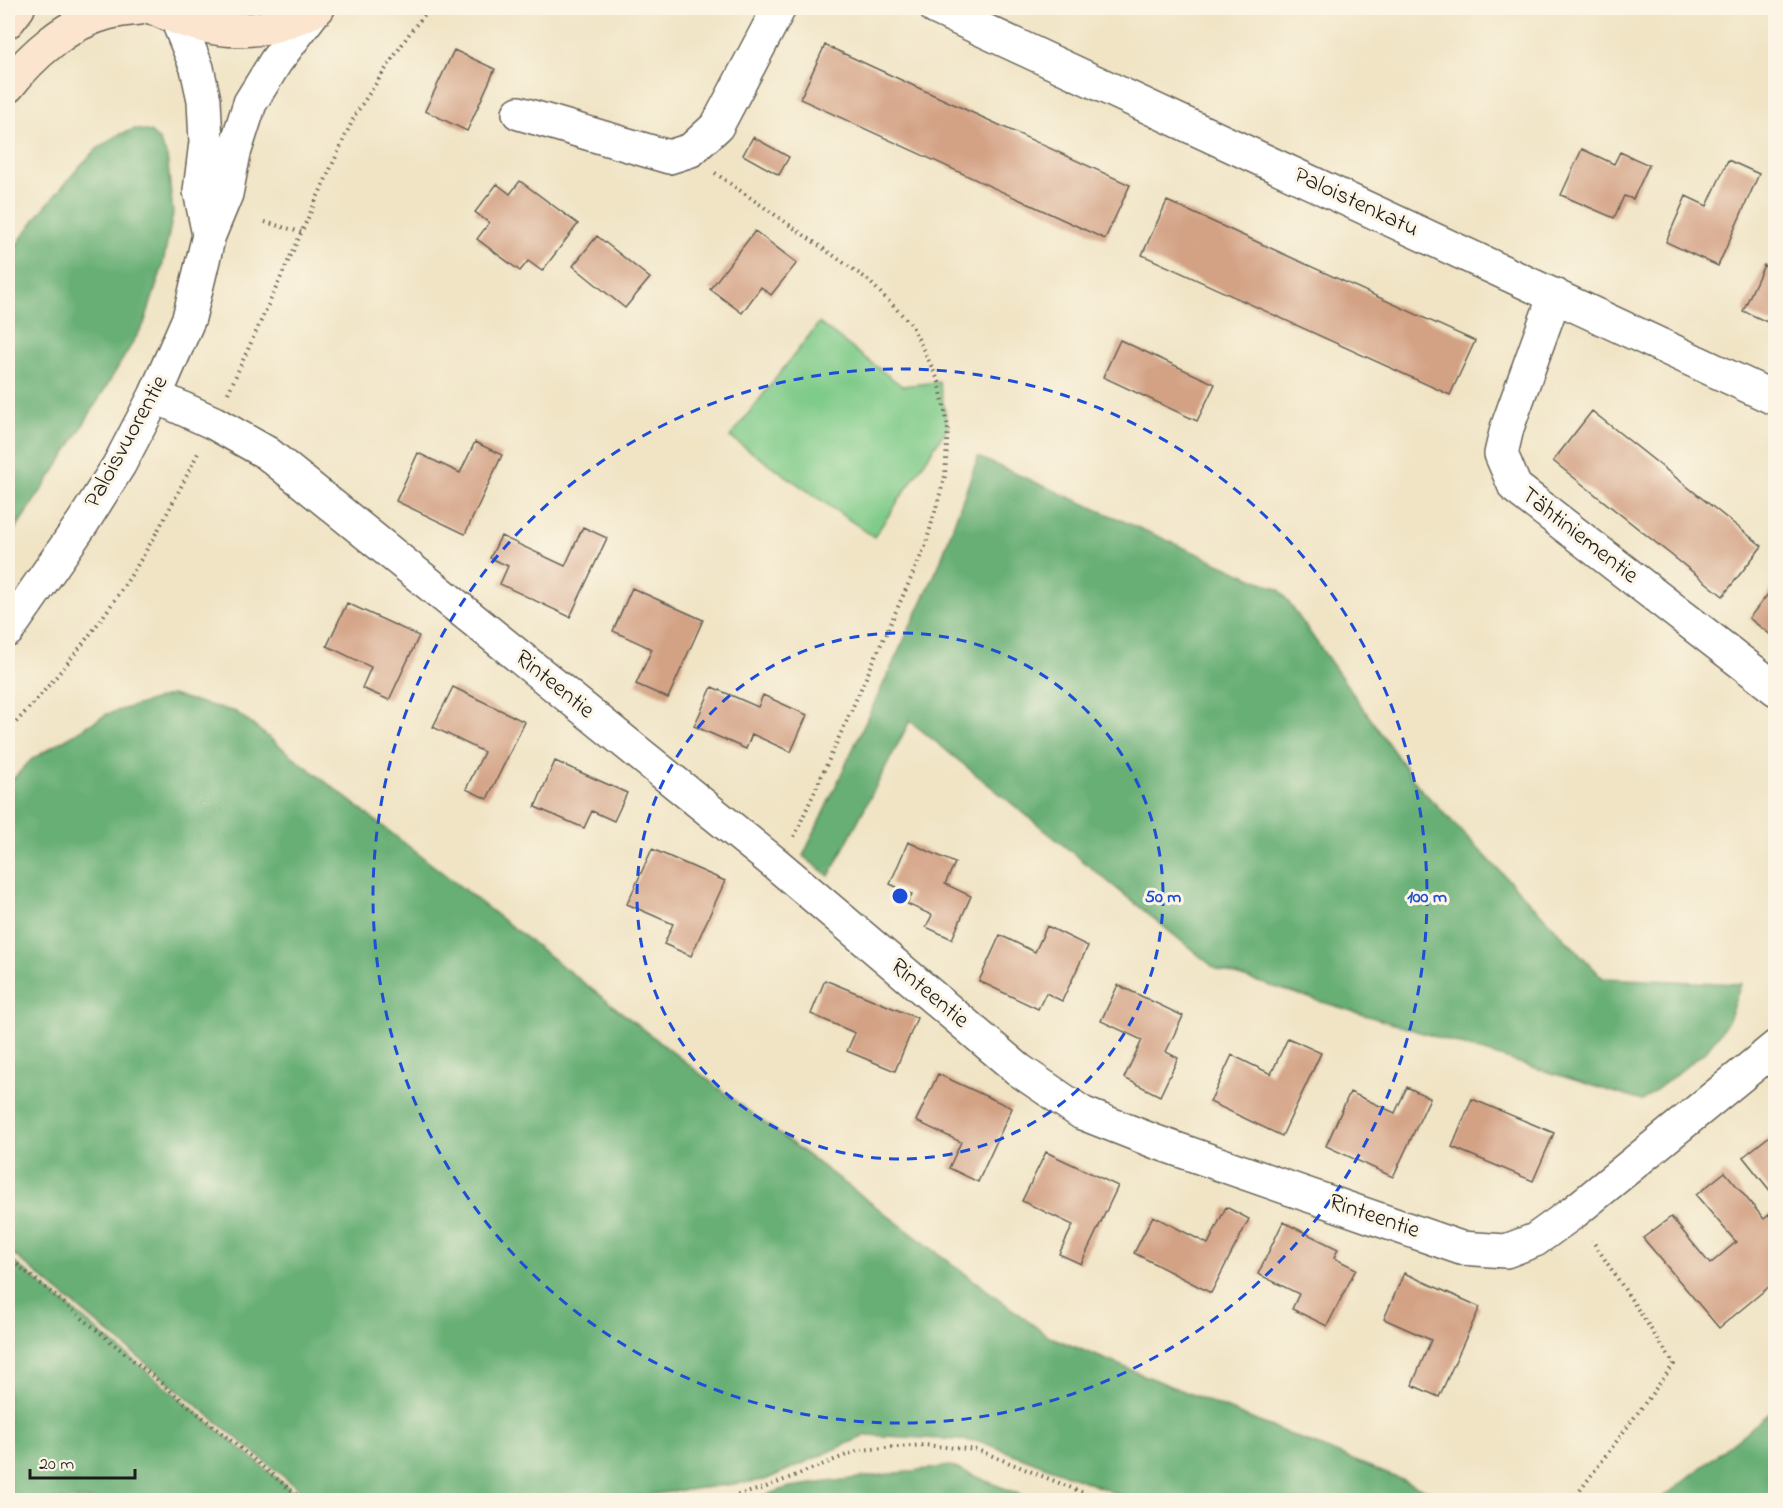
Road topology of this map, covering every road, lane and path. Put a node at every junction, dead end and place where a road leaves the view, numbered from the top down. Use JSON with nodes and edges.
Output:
{"nodes":[{"id":1,"x":18,"y":8,"type":"edge"},
{"id":2,"x":140,"y":8,"type":"edge"},
{"id":3,"x":430,"y":8,"type":"edge"},
{"id":4,"x":779,"y":8,"type":"edge"},
{"id":5,"x":936,"y":8,"type":"edge"},
{"id":6,"x":316,"y":9,"type":"edge"},
{"id":7,"x":165,"y":13,"type":"edge"},
{"id":8,"x":8,"y":21,"type":"edge"},
{"id":9,"x":8,"y":86,"type":"edge"},
{"id":10,"x":519,"y":113,"type":"dead end"},
{"id":11,"x":691,"y":150,"type":"junction"},
{"id":12,"x":265,"y":222,"type":"dead end"},
{"id":13,"x":301,"y":232,"type":"junction"},
{"id":14,"x":209,"y":235,"type":"junction"},
{"id":15,"x":1556,"y":296,"type":"junction"},
{"id":16,"x":155,"y":396,"type":"junction"},
{"id":17,"x":1776,"y":399,"type":"edge"},
{"id":18,"x":214,"y":423,"type":"junction"},
{"id":19,"x":8,"y":630,"type":"edge"},
{"id":20,"x":1776,"y":689,"type":"edge"},
{"id":21,"x":8,"y":730,"type":"edge"},
{"id":22,"x":776,"y":864,"type":"junction"},
{"id":23,"x":1776,"y":1047,"type":"edge"},
{"id":24,"x":1574,"y":1212,"type":"junction"},
{"id":25,"x":8,"y":1257,"type":"edge"},
{"id":26,"x":303,"y":1500,"type":"edge"},
{"id":27,"x":720,"y":1500,"type":"edge"},
{"id":28,"x":1101,"y":1500,"type":"edge"},
{"id":29,"x":1573,"y":1500,"type":"edge"}],
"edges":[{"from":1,"to":8,"type":"main road"},
{"from":2,"to":9,"type":"main road"},
{"from":3,"to":13,"type":"path"},
{"from":4,"to":11,"type":"street"},
{"from":5,"to":15,"type":"street","name":"Paloistenkatu"},
{"from":6,"to":7,"type":"main road"},
{"from":6,"to":14,"type":"street","name":"Paloisvuorentie"},
{"from":7,"to":14,"type":"street","name":"Paloisvuorentie"},
{"from":10,"to":11,"type":"street"},
{"from":11,"to":22,"type":"path"},
{"from":12,"to":13,"type":"path"},
{"from":13,"to":18,"type":"path"},
{"from":14,"to":16,"type":"street","name":"Paloisvuorentie"},
{"from":15,"to":17,"type":"street","name":"Paloistenkatu"},
{"from":15,"to":20,"type":"street","name":"Tähtiniementie"},
{"from":16,"to":18,"type":"street","name":"Rinteentie"},
{"from":16,"to":19,"type":"street","name":"Paloisvuorentie"},
{"from":18,"to":21,"type":"path"},
{"from":18,"to":22,"type":"street","name":"Rinteentie"},
{"from":22,"to":24,"type":"street","name":"Rinteentie"},
{"from":23,"to":24,"type":"street","name":"Rinteentie"},
{"from":24,"to":29,"type":"path"},
{"from":25,"to":26,"type":"path"},
{"from":27,"to":28,"type":"path"}]}
